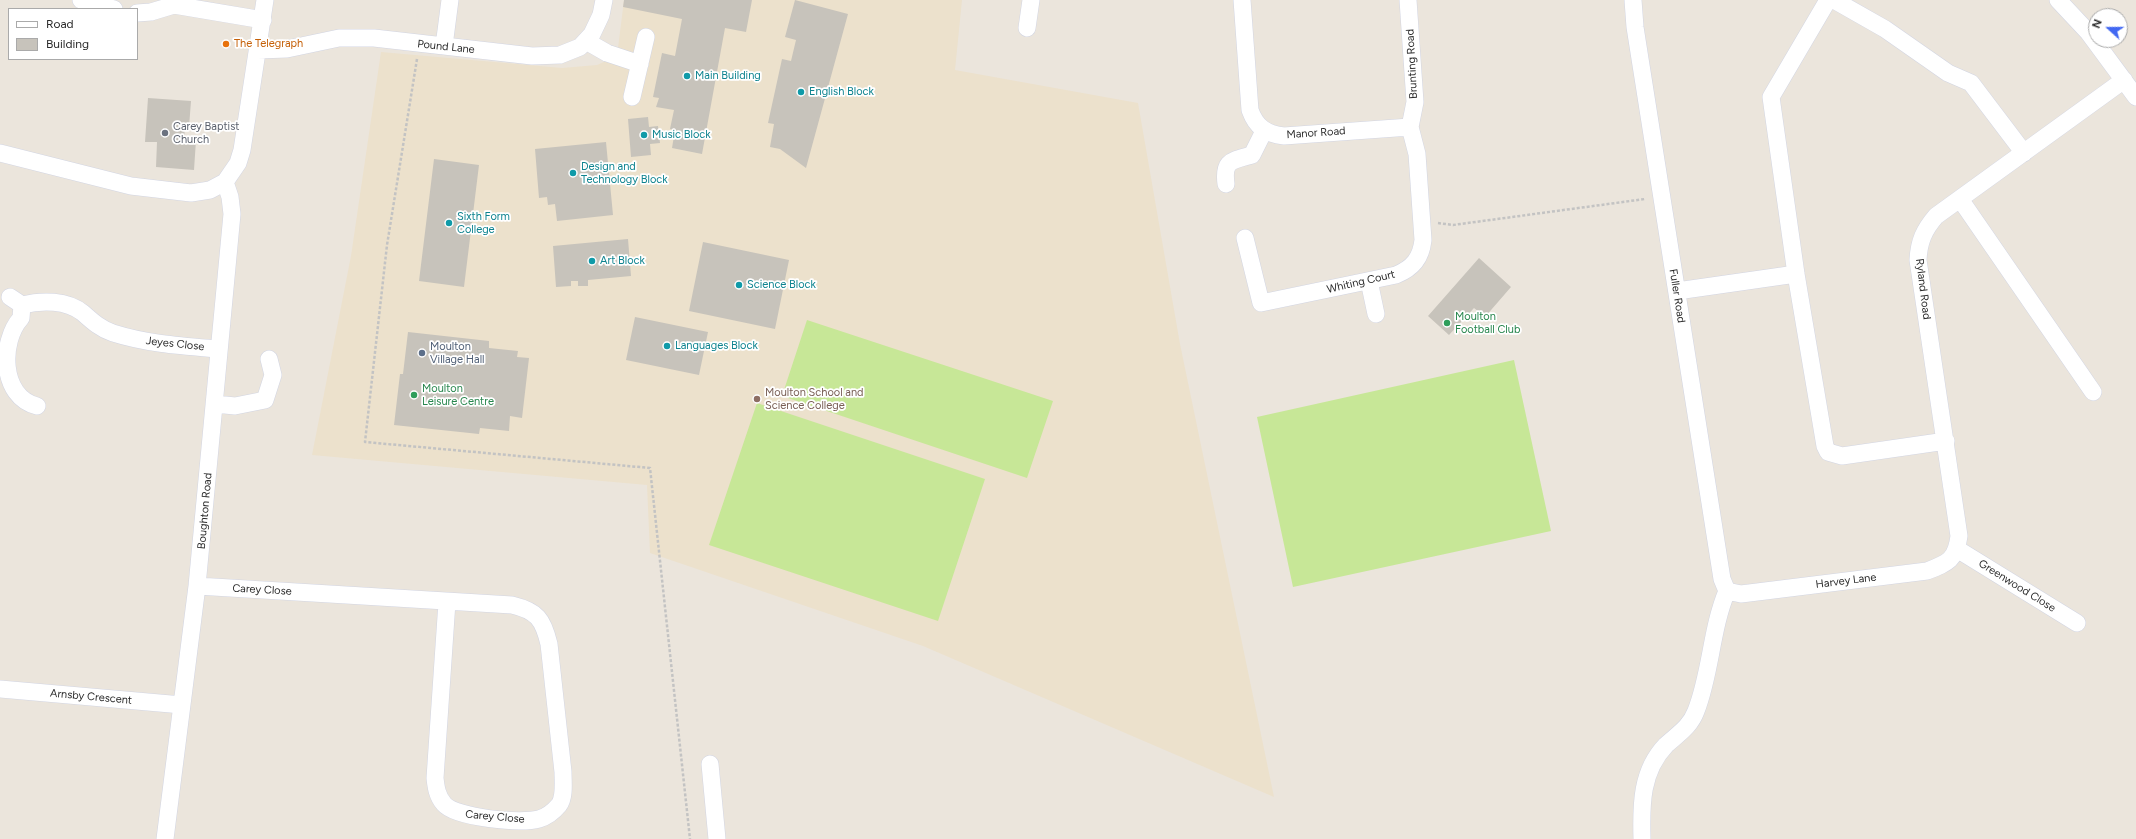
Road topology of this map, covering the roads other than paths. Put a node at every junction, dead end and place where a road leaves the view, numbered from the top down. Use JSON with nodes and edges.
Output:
{"nodes":[{"id":1,"x":81,"y":0,"type":"edge"},
{"id":2,"x":265,"y":0,"type":"edge"},
{"id":3,"x":450,"y":0,"type":"edge"},
{"id":4,"x":604,"y":0,"type":"edge"},
{"id":5,"x":1031,"y":0,"type":"edge"},
{"id":6,"x":1242,"y":0,"type":"edge"},
{"id":7,"x":1408,"y":0,"type":"edge"},
{"id":8,"x":1633,"y":0,"type":"edge"},
{"id":9,"x":1828,"y":0,"type":"edge"},
{"id":10,"x":1834,"y":0,"type":"edge"},
{"id":11,"x":2058,"y":0,"type":"edge"},
{"id":12,"x":110,"y":8,"type":"edge"},
{"id":13,"x":138,"y":13,"type":"edge"},
{"id":14,"x":263,"y":20,"type":"junction"},
{"id":15,"x":1028,"y":28,"type":"dead end"},
{"id":16,"x":646,"y":36,"type":"dead end"},
{"id":17,"x":586,"y":41,"type":"junction"},
{"id":18,"x":444,"y":46,"type":"junction"},
{"id":19,"x":258,"y":50,"type":"junction"},
{"id":20,"x":640,"y":64,"type":"junction"},
{"id":21,"x":2132,"y":89,"type":"edge"},
{"id":22,"x":632,"y":97,"type":"dead end"},
{"id":23,"x":1410,"y":127,"type":"junction"},
{"id":24,"x":1264,"y":131,"type":"junction"},
{"id":25,"x":0,"y":153,"type":"edge"},
{"id":26,"x":2024,"y":153,"type":"junction"},
{"id":27,"x":225,"y":182,"type":"junction"},
{"id":28,"x":1226,"y":184,"type":"dead end"},
{"id":29,"x":1960,"y":199,"type":"junction"},
{"id":30,"x":1245,"y":238,"type":"dead end"},
{"id":31,"x":1796,"y":274,"type":"junction"},
{"id":32,"x":1369,"y":281,"type":"junction"},
{"id":33,"x":1677,"y":292,"type":"junction"},
{"id":34,"x":1376,"y":314,"type":"dead end"},
{"id":35,"x":218,"y":349,"type":"junction"},
{"id":36,"x":268,"y":359,"type":"dead end"},
{"id":37,"x":2093,"y":392,"type":"dead end"},
{"id":38,"x":215,"y":404,"type":"junction"},
{"id":39,"x":37,"y":406,"type":"dead end"},
{"id":40,"x":1946,"y":441,"type":"junction"},
{"id":41,"x":1957,"y":549,"type":"junction"},
{"id":42,"x":197,"y":586,"type":"junction"},
{"id":43,"x":1726,"y":591,"type":"junction"},
{"id":44,"x":447,"y":602,"type":"junction"},
{"id":45,"x":2077,"y":623,"type":"dead end"},
{"id":46,"x":0,"y":689,"type":"edge"},
{"id":47,"x":182,"y":705,"type":"junction"},
{"id":48,"x":710,"y":764,"type":"dead end"},
{"id":49,"x":165,"y":839,"type":"edge"},
{"id":50,"x":717,"y":839,"type":"edge"},
{"id":51,"x":1642,"y":839,"type":"edge"}],
"edges":[{"from":1,"to":12,"type":"street"},
{"from":2,"to":14,"type":"street"},
{"from":3,"to":18,"type":"street"},
{"from":4,"to":17,"type":"street","name":"Pound Lane"},
{"from":5,"to":15,"type":"street"},
{"from":6,"to":24,"type":"street"},
{"from":7,"to":23,"type":"street","name":"Brunting Road"},
{"from":8,"to":33,"type":"street","name":"Fuller Road"},
{"from":9,"to":31,"type":"street"},
{"from":10,"to":26,"type":"street"},
{"from":11,"to":21,"type":"street"},
{"from":13,"to":14,"type":"street"},
{"from":14,"to":19,"type":"street"},
{"from":16,"to":20,"type":"street"},
{"from":17,"to":18,"type":"street","name":"Pound Lane"},
{"from":17,"to":20,"type":"street"},
{"from":18,"to":19,"type":"street","name":"Pound Lane"},
{"from":19,"to":27,"type":"street"},
{"from":20,"to":22,"type":"street"},
{"from":21,"to":26,"type":"street","name":"Ryland Road"},
{"from":23,"to":24,"type":"street","name":"Manor Road"},
{"from":23,"to":32,"type":"street","name":"Whiting Court"},
{"from":24,"to":28,"type":"street"},
{"from":25,"to":27,"type":"street"},
{"from":26,"to":29,"type":"street","name":"Ryland Road"},
{"from":27,"to":35,"type":"street","name":"Boughton Road"},
{"from":29,"to":37,"type":"street"},
{"from":29,"to":40,"type":"street","name":"Ryland Road"},
{"from":30,"to":32,"type":"street","name":"Whiting Court"},
{"from":31,"to":33,"type":"street"},
{"from":31,"to":40,"type":"street"},
{"from":32,"to":34,"type":"street"},
{"from":33,"to":43,"type":"street","name":"Fuller Road"},
{"from":35,"to":38,"type":"street","name":"Boughton Road"},
{"from":35,"to":39,"type":"street","name":"Jeyes Close"},
{"from":36,"to":38,"type":"street"},
{"from":38,"to":42,"type":"street","name":"Boughton Road"},
{"from":40,"to":41,"type":"street","name":"Ryland Road"},
{"from":41,"to":43,"type":"street","name":"Harvey Lane"},
{"from":41,"to":45,"type":"street","name":"Greenwood Close"},
{"from":42,"to":44,"type":"street","name":"Carey Close"},
{"from":42,"to":47,"type":"street","name":"Boughton Road"},
{"from":43,"to":51,"type":"street"},
{"from":44,"to":44,"type":"street","name":"Carey Close"},
{"from":46,"to":47,"type":"street","name":"Arnsby Crescent"},
{"from":47,"to":49,"type":"street","name":"Boughton Road"},
{"from":48,"to":50,"type":"street"}]}
